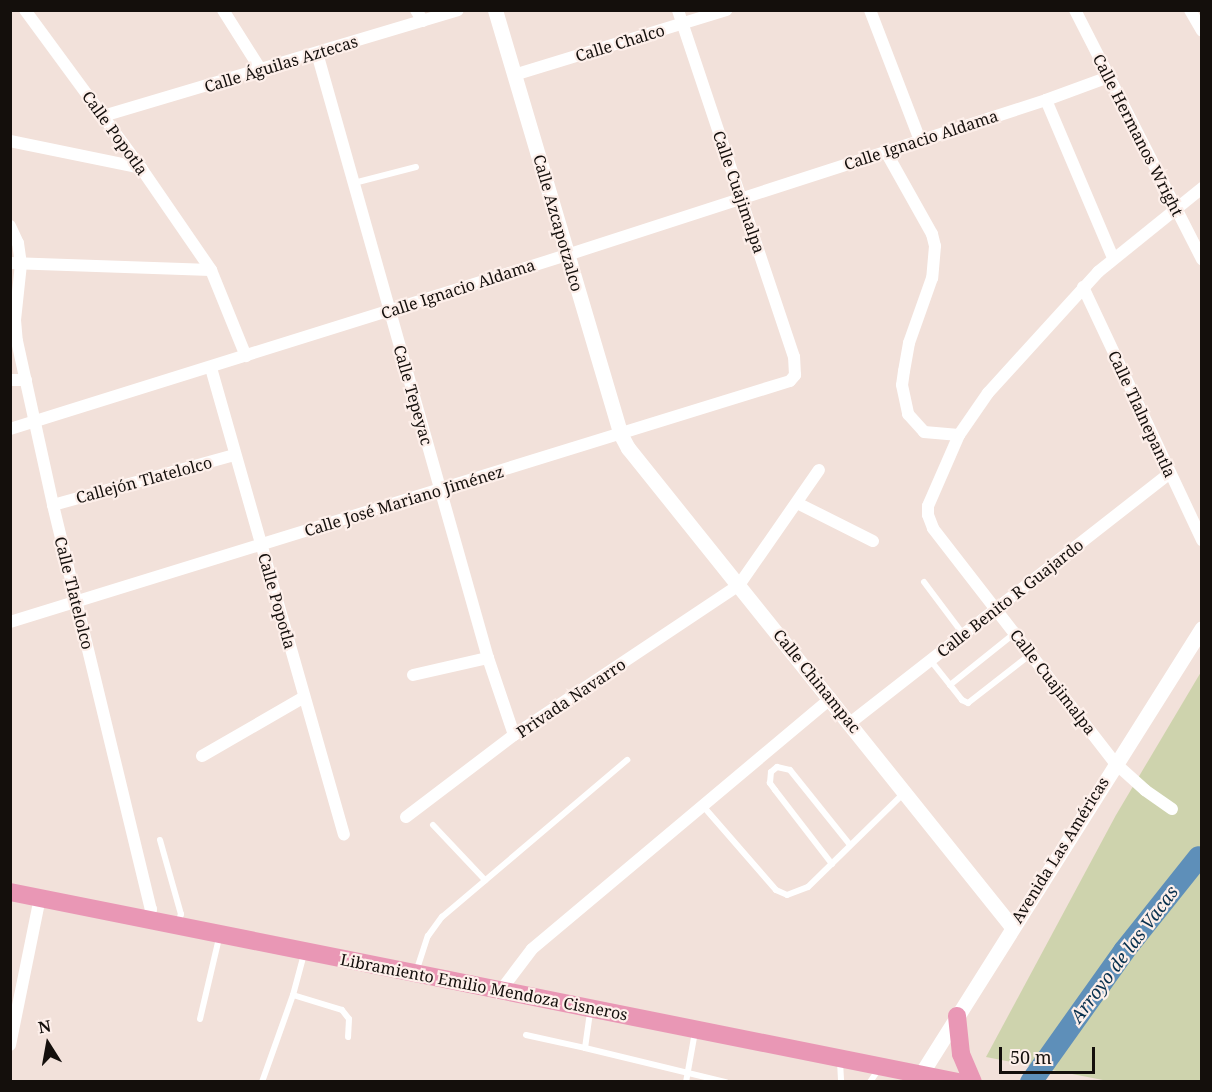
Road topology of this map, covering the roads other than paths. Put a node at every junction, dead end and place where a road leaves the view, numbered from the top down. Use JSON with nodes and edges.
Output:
{"nodes":[{"id":1,"x":25,"y":10,"type":"edge"},
{"id":2,"x":223,"y":10,"type":"edge"},
{"id":3,"x":458,"y":10,"type":"edge"},
{"id":4,"x":495,"y":10,"type":"edge"},
{"id":5,"x":678,"y":10,"type":"edge"},
{"id":6,"x":726,"y":10,"type":"edge"},
{"id":7,"x":870,"y":10,"type":"edge"},
{"id":8,"x":1075,"y":10,"type":"edge"},
{"id":9,"x":1190,"y":10,"type":"edge"},
{"id":10,"x":419,"y":16,"type":"edge"},
{"id":11,"x":682,"y":24,"type":"junction"},
{"id":12,"x":1202,"y":31,"type":"edge"},
{"id":13,"x":317,"y":53,"type":"junction"},
{"id":14,"x":261,"y":70,"type":"junction"},
{"id":15,"x":514,"y":75,"type":"junction"},
{"id":16,"x":1109,"y":77,"type":"junction"},
{"id":17,"x":1046,"y":100,"type":"junction"},
{"id":18,"x":103,"y":116,"type":"junction"},
{"id":19,"x":920,"y":140,"type":"junction"},
{"id":20,"x":10,"y":141,"type":"edge"},
{"id":21,"x":885,"y":152,"type":"junction"},
{"id":22,"x":416,"y":167,"type":"dead end"},
{"id":23,"x":141,"y":168,"type":"junction"},
{"id":24,"x":353,"y":184,"type":"junction"},
{"id":25,"x":1202,"y":188,"type":"edge"},
{"id":26,"x":741,"y":198,"type":"junction"},
{"id":27,"x":1176,"y":208,"type":"junction"},
{"id":28,"x":10,"y":226,"type":"edge"},
{"id":29,"x":567,"y":255,"type":"junction"},
{"id":30,"x":1113,"y":258,"type":"junction"},
{"id":31,"x":1202,"y":259,"type":"edge"},
{"id":32,"x":16,"y":263,"type":"edge"},
{"id":33,"x":211,"y":270,"type":"junction"},
{"id":34,"x":1083,"y":287,"type":"junction"},
{"id":35,"x":389,"y":311,"type":"junction"},
{"id":36,"x":246,"y":356,"type":"junction"},
{"id":37,"x":211,"y":368,"type":"junction"},
{"id":38,"x":795,"y":375,"type":"joint"},
{"id":39,"x":10,"y":380,"type":"edge"},
{"id":40,"x":26,"y":380,"type":"junction"},
{"id":41,"x":34,"y":422,"type":"junction"},
{"id":42,"x":10,"y":429,"type":"edge"},
{"id":43,"x":621,"y":435,"type":"junction"},
{"id":44,"x":959,"y":435,"type":"junction"},
{"id":45,"x":235,"y":455,"type":"junction"},
{"id":46,"x":819,"y":470,"type":"dead end"},
{"id":47,"x":1170,"y":473,"type":"junction"},
{"id":48,"x":440,"y":490,"type":"junction"},
{"id":49,"x":797,"y":503,"type":"junction"},
{"id":50,"x":53,"y":505,"type":"junction"},
{"id":51,"x":1202,"y":540,"type":"edge"},
{"id":52,"x":873,"y":541,"type":"dead end"},
{"id":53,"x":261,"y":544,"type":"junction"},
{"id":54,"x":924,"y":582,"type":"dead end"},
{"id":55,"x":739,"y":585,"type":"junction"},
{"id":56,"x":77,"y":602,"type":"junction"},
{"id":57,"x":996,"y":609,"type":"junction"},
{"id":58,"x":10,"y":622,"type":"edge"},
{"id":59,"x":1202,"y":628,"type":"edge"},
{"id":60,"x":1015,"y":633,"type":"junction"},
{"id":61,"x":963,"y":634,"type":"junction"},
{"id":62,"x":1031,"y":654,"type":"junction"},
{"id":63,"x":488,"y":658,"type":"junction"},
{"id":64,"x":930,"y":660,"type":"junction"},
{"id":65,"x":413,"y":675,"type":"dead end"},
{"id":66,"x":950,"y":685,"type":"junction"},
{"id":67,"x":304,"y":697,"type":"junction"},
{"id":68,"x":831,"y":698,"type":"junction"},
{"id":69,"x":850,"y":723,"type":"junction"},
{"id":70,"x":514,"y":735,"type":"junction"},
{"id":71,"x":202,"y":756,"type":"dead end"},
{"id":72,"x":627,"y":760,"type":"dead end"},
{"id":73,"x":1115,"y":763,"type":"junction"},
{"id":74,"x":905,"y":792,"type":"junction"},
{"id":75,"x":702,"y":806,"type":"junction"},
{"id":76,"x":1172,"y":809,"type":"dead end"},
{"id":77,"x":406,"y":817,"type":"dead end"},
{"id":78,"x":433,"y":825,"type":"dead end"},
{"id":79,"x":344,"y":834,"type":"dead end"},
{"id":80,"x":160,"y":840,"type":"dead end"},
{"id":81,"x":850,"y":845,"type":"junction"},
{"id":82,"x":832,"y":864,"type":"junction"},
{"id":83,"x":485,"y":880,"type":"junction"},
{"id":84,"x":10,"y":892,"type":"edge"},
{"id":85,"x":40,"y":898,"type":"junction"},
{"id":86,"x":148,"y":920,"type":"junction"},
{"id":87,"x":178,"y":926,"type":"junction"},
{"id":88,"x":1012,"y":927,"type":"junction"},
{"id":89,"x":220,"y":934,"type":"junction"},
{"id":90,"x":305,"y":951,"type":"junction"},
{"id":91,"x":416,"y":973,"type":"junction"},
{"id":92,"x":16,"y":990,"type":"edge"},
{"id":93,"x":501,"y":990,"type":"junction"},
{"id":94,"x":293,"y":995,"type":"junction"},
{"id":95,"x":591,"y":1008,"type":"junction"},
{"id":96,"x":957,"y":1016,"type":"junction"},
{"id":97,"x":200,"y":1019,"type":"dead end"},
{"id":98,"x":696,"y":1029,"type":"junction"},
{"id":99,"x":526,"y":1035,"type":"dead end"},
{"id":100,"x":348,"y":1037,"type":"dead end"},
{"id":101,"x":10,"y":1046,"type":"edge"},
{"id":102,"x":585,"y":1048,"type":"junction"},
{"id":103,"x":839,"y":1058,"type":"junction"},
{"id":104,"x":881,"y":1066,"type":"junction"},
{"id":105,"x":687,"y":1072,"type":"junction"},
{"id":106,"x":921,"y":1074,"type":"junction"},
{"id":107,"x":262,"y":1082,"type":"edge"},
{"id":108,"x":686,"y":1082,"type":"edge"},
{"id":109,"x":726,"y":1082,"type":"edge"},
{"id":110,"x":841,"y":1082,"type":"edge"},
{"id":111,"x":870,"y":1082,"type":"edge"},
{"id":112,"x":958,"y":1082,"type":"edge"},
{"id":113,"x":973,"y":1082,"type":"edge"}],
"edges":[{"from":1,"to":18,"type":"street","name":"Calle Popotla"},
{"from":2,"to":14,"type":"street"},
{"from":3,"to":10,"type":"street","name":"Calle Águilas Aztecas"},
{"from":4,"to":15,"type":"street","name":"Calle Azcapotzalco"},
{"from":5,"to":11,"type":"street","name":"Calle Cuajimalpa"},
{"from":6,"to":11,"type":"street","name":"Calle Chalco"},
{"from":7,"to":19,"type":"street"},
{"from":8,"to":16,"type":"street","name":"Calle Hermanos Wright"},
{"from":9,"to":12,"type":"street"},
{"from":10,"to":13,"type":"street","name":"Calle Águilas Aztecas"},
{"from":11,"to":15,"type":"street","name":"Calle Chalco"},
{"from":11,"to":26,"type":"street","name":"Calle Cuajimalpa"},
{"from":13,"to":14,"type":"street","name":"Calle Águilas Aztecas"},
{"from":13,"to":24,"type":"street","name":"Calle Tepeyac"},
{"from":14,"to":18,"type":"street","name":"Calle Águilas Aztecas"},
{"from":15,"to":29,"type":"street","name":"Calle Azcapotzalco"},
{"from":16,"to":17,"type":"street","name":"Calle Ignacio Aldama"},
{"from":16,"to":27,"type":"street","name":"Calle Hermanos Wright"},
{"from":17,"to":19,"type":"street","name":"Calle Ignacio Aldama"},
{"from":17,"to":30,"type":"street"},
{"from":18,"to":23,"type":"street","name":"Calle Popotla"},
{"from":19,"to":21,"type":"street","name":"Calle Ignacio Aldama"},
{"from":20,"to":23,"type":"street"},
{"from":21,"to":26,"type":"street","name":"Calle Ignacio Aldama"},
{"from":21,"to":44,"type":"street"},
{"from":22,"to":24,"type":"lane"},
{"from":23,"to":33,"type":"street","name":"Calle Popotla"},
{"from":24,"to":35,"type":"street","name":"Calle Tepeyac"},
{"from":25,"to":27,"type":"street"},
{"from":26,"to":29,"type":"street","name":"Calle Ignacio Aldama"},
{"from":26,"to":38,"type":"street","name":"Calle Cuajimalpa"},
{"from":27,"to":30,"type":"street"},
{"from":27,"to":31,"type":"street","name":"Calle Hermanos Wright"},
{"from":28,"to":32,"type":"street","name":"Calle Tlatelolco"},
{"from":29,"to":35,"type":"street","name":"Calle Ignacio Aldama"},
{"from":29,"to":43,"type":"street","name":"Calle Azcapotzalco"},
{"from":30,"to":34,"type":"street"},
{"from":32,"to":33,"type":"street"},
{"from":32,"to":40,"type":"street","name":"Calle Tlatelolco"},
{"from":33,"to":36,"type":"street","name":"Calle Popotla"},
{"from":34,"to":44,"type":"street"},
{"from":34,"to":47,"type":"street","name":"Calle Tlalnepantla"},
{"from":35,"to":36,"type":"street","name":"Calle Ignacio Aldama"},
{"from":35,"to":48,"type":"street","name":"Calle Tepeyac"},
{"from":36,"to":37,"type":"street","name":"Calle Ignacio Aldama"},
{"from":37,"to":41,"type":"street","name":"Calle Ignacio Aldama"},
{"from":37,"to":45,"type":"street","name":"Calle Popotla"},
{"from":38,"to":43,"type":"street","name":"Calle José Mariano Jiménez"},
{"from":39,"to":40,"type":"street"},
{"from":40,"to":41,"type":"street","name":"Calle Tlatelolco"},
{"from":41,"to":42,"type":"street","name":"Calle Ignacio Aldama"},
{"from":41,"to":50,"type":"street","name":"Calle Tlatelolco"},
{"from":43,"to":48,"type":"street","name":"Calle José Mariano Jiménez"},
{"from":43,"to":55,"type":"street","name":"Calle Chinampac"},
{"from":44,"to":57,"type":"street","name":"Calle Cuajimalpa"},
{"from":45,"to":50,"type":"street","name":"Callejón Tlatelolco"},
{"from":45,"to":53,"type":"street","name":"Calle Popotla"},
{"from":46,"to":49,"type":"street"},
{"from":47,"to":51,"type":"street","name":"Calle Tlalnepantla"},
{"from":47,"to":57,"type":"street","name":"Calle Benito R Guajardo"},
{"from":48,"to":53,"type":"street","name":"Calle José Mariano Jiménez"},
{"from":48,"to":63,"type":"street","name":"Calle Tepeyac"},
{"from":49,"to":52,"type":"street"},
{"from":49,"to":55,"type":"street"},
{"from":50,"to":56,"type":"street","name":"Calle Tlatelolco"},
{"from":53,"to":56,"type":"street","name":"Calle José Mariano Jiménez"},
{"from":53,"to":67,"type":"street","name":"Calle Popotla"},
{"from":54,"to":61,"type":"lane"},
{"from":55,"to":68,"type":"street","name":"Calle Chinampac"},
{"from":55,"to":70,"type":"street","name":"Privada Navarro"},
{"from":56,"to":58,"type":"street","name":"Calle José Mariano Jiménez"},
{"from":56,"to":86,"type":"street","name":"Calle Tlatelolco"},
{"from":57,"to":60,"type":"street","name":"Calle Cuajimalpa"},
{"from":57,"to":61,"type":"street","name":"Calle Benito R Guajardo"},
{"from":59,"to":73,"type":"street","name":"Avenida Las Américas"},
{"from":60,"to":62,"type":"street","name":"Calle Cuajimalpa"},
{"from":60,"to":66,"type":"lane"},
{"from":61,"to":64,"type":"street","name":"Calle Benito R Guajardo"},
{"from":62,"to":66,"type":"lane"},
{"from":62,"to":73,"type":"street","name":"Calle Cuajimalpa"},
{"from":63,"to":65,"type":"street"},
{"from":63,"to":70,"type":"street","name":"Calle Tepeyac"},
{"from":64,"to":66,"type":"lane"},
{"from":64,"to":69,"type":"street","name":"Calle Benito R Guajardo"},
{"from":67,"to":71,"type":"street"},
{"from":67,"to":79,"type":"street","name":"Calle Popotla"},
{"from":68,"to":69,"type":"street","name":"Calle Chinampac"},
{"from":68,"to":75,"type":"street"},
{"from":69,"to":74,"type":"street","name":"Calle Chinampac"},
{"from":70,"to":77,"type":"street","name":"Privada Navarro"},
{"from":72,"to":83,"type":"lane"},
{"from":73,"to":76,"type":"street","name":"Calle Cuajimalpa"},
{"from":73,"to":88,"type":"street","name":"Avenida Las Américas"},
{"from":74,"to":81,"type":"lane"},
{"from":74,"to":88,"type":"street","name":"Calle Chinampac"},
{"from":75,"to":82,"type":"lane"},
{"from":75,"to":93,"type":"street"},
{"from":78,"to":83,"type":"lane"},
{"from":80,"to":87,"type":"lane"},
{"from":81,"to":82,"type":"lane"},
{"from":81,"to":82,"type":"lane"},
{"from":83,"to":91,"type":"lane"},
{"from":84,"to":85,"type":"main road","name":"Libramiento Emilio Mendoza Cisneros"},
{"from":85,"to":86,"type":"main road","name":"Libramiento Emilio Mendoza Cisneros"},
{"from":85,"to":92,"type":"street"},
{"from":86,"to":87,"type":"main road","name":"Libramiento Emilio Mendoza Cisneros"},
{"from":87,"to":89,"type":"main road","name":"Libramiento Emilio Mendoza Cisneros"},
{"from":88,"to":96,"type":"street","name":"Avenida Las Américas"},
{"from":89,"to":90,"type":"main road","name":"Libramiento Emilio Mendoza Cisneros"},
{"from":89,"to":97,"type":"lane"},
{"from":90,"to":91,"type":"main road","name":"Libramiento Emilio Mendoza Cisneros"},
{"from":90,"to":94,"type":"lane"},
{"from":91,"to":93,"type":"main road","name":"Libramiento Emilio Mendoza Cisneros"},
{"from":92,"to":101,"type":"street"},
{"from":93,"to":95,"type":"main road","name":"Libramiento Emilio Mendoza Cisneros"},
{"from":94,"to":100,"type":"lane"},
{"from":94,"to":107,"type":"lane"},
{"from":95,"to":98,"type":"main road","name":"Libramiento Emilio Mendoza Cisneros"},
{"from":95,"to":102,"type":"lane"},
{"from":96,"to":106,"type":"street","name":"Avenida Las Américas"},
{"from":96,"to":113,"type":"main road"},
{"from":98,"to":103,"type":"main road","name":"Libramiento Emilio Mendoza Cisneros"},
{"from":98,"to":105,"type":"lane"},
{"from":99,"to":102,"type":"lane"},
{"from":102,"to":105,"type":"lane"},
{"from":103,"to":104,"type":"main road","name":"Libramiento Emilio Mendoza Cisneros"},
{"from":103,"to":110,"type":"lane"},
{"from":104,"to":106,"type":"main road","name":"Libramiento Emilio Mendoza Cisneros"},
{"from":104,"to":111,"type":"lane"},
{"from":105,"to":108,"type":"lane"},
{"from":105,"to":109,"type":"lane"},
{"from":106,"to":112,"type":"main road","name":"Libramiento Emilio Mendoza Cisneros"}]}
